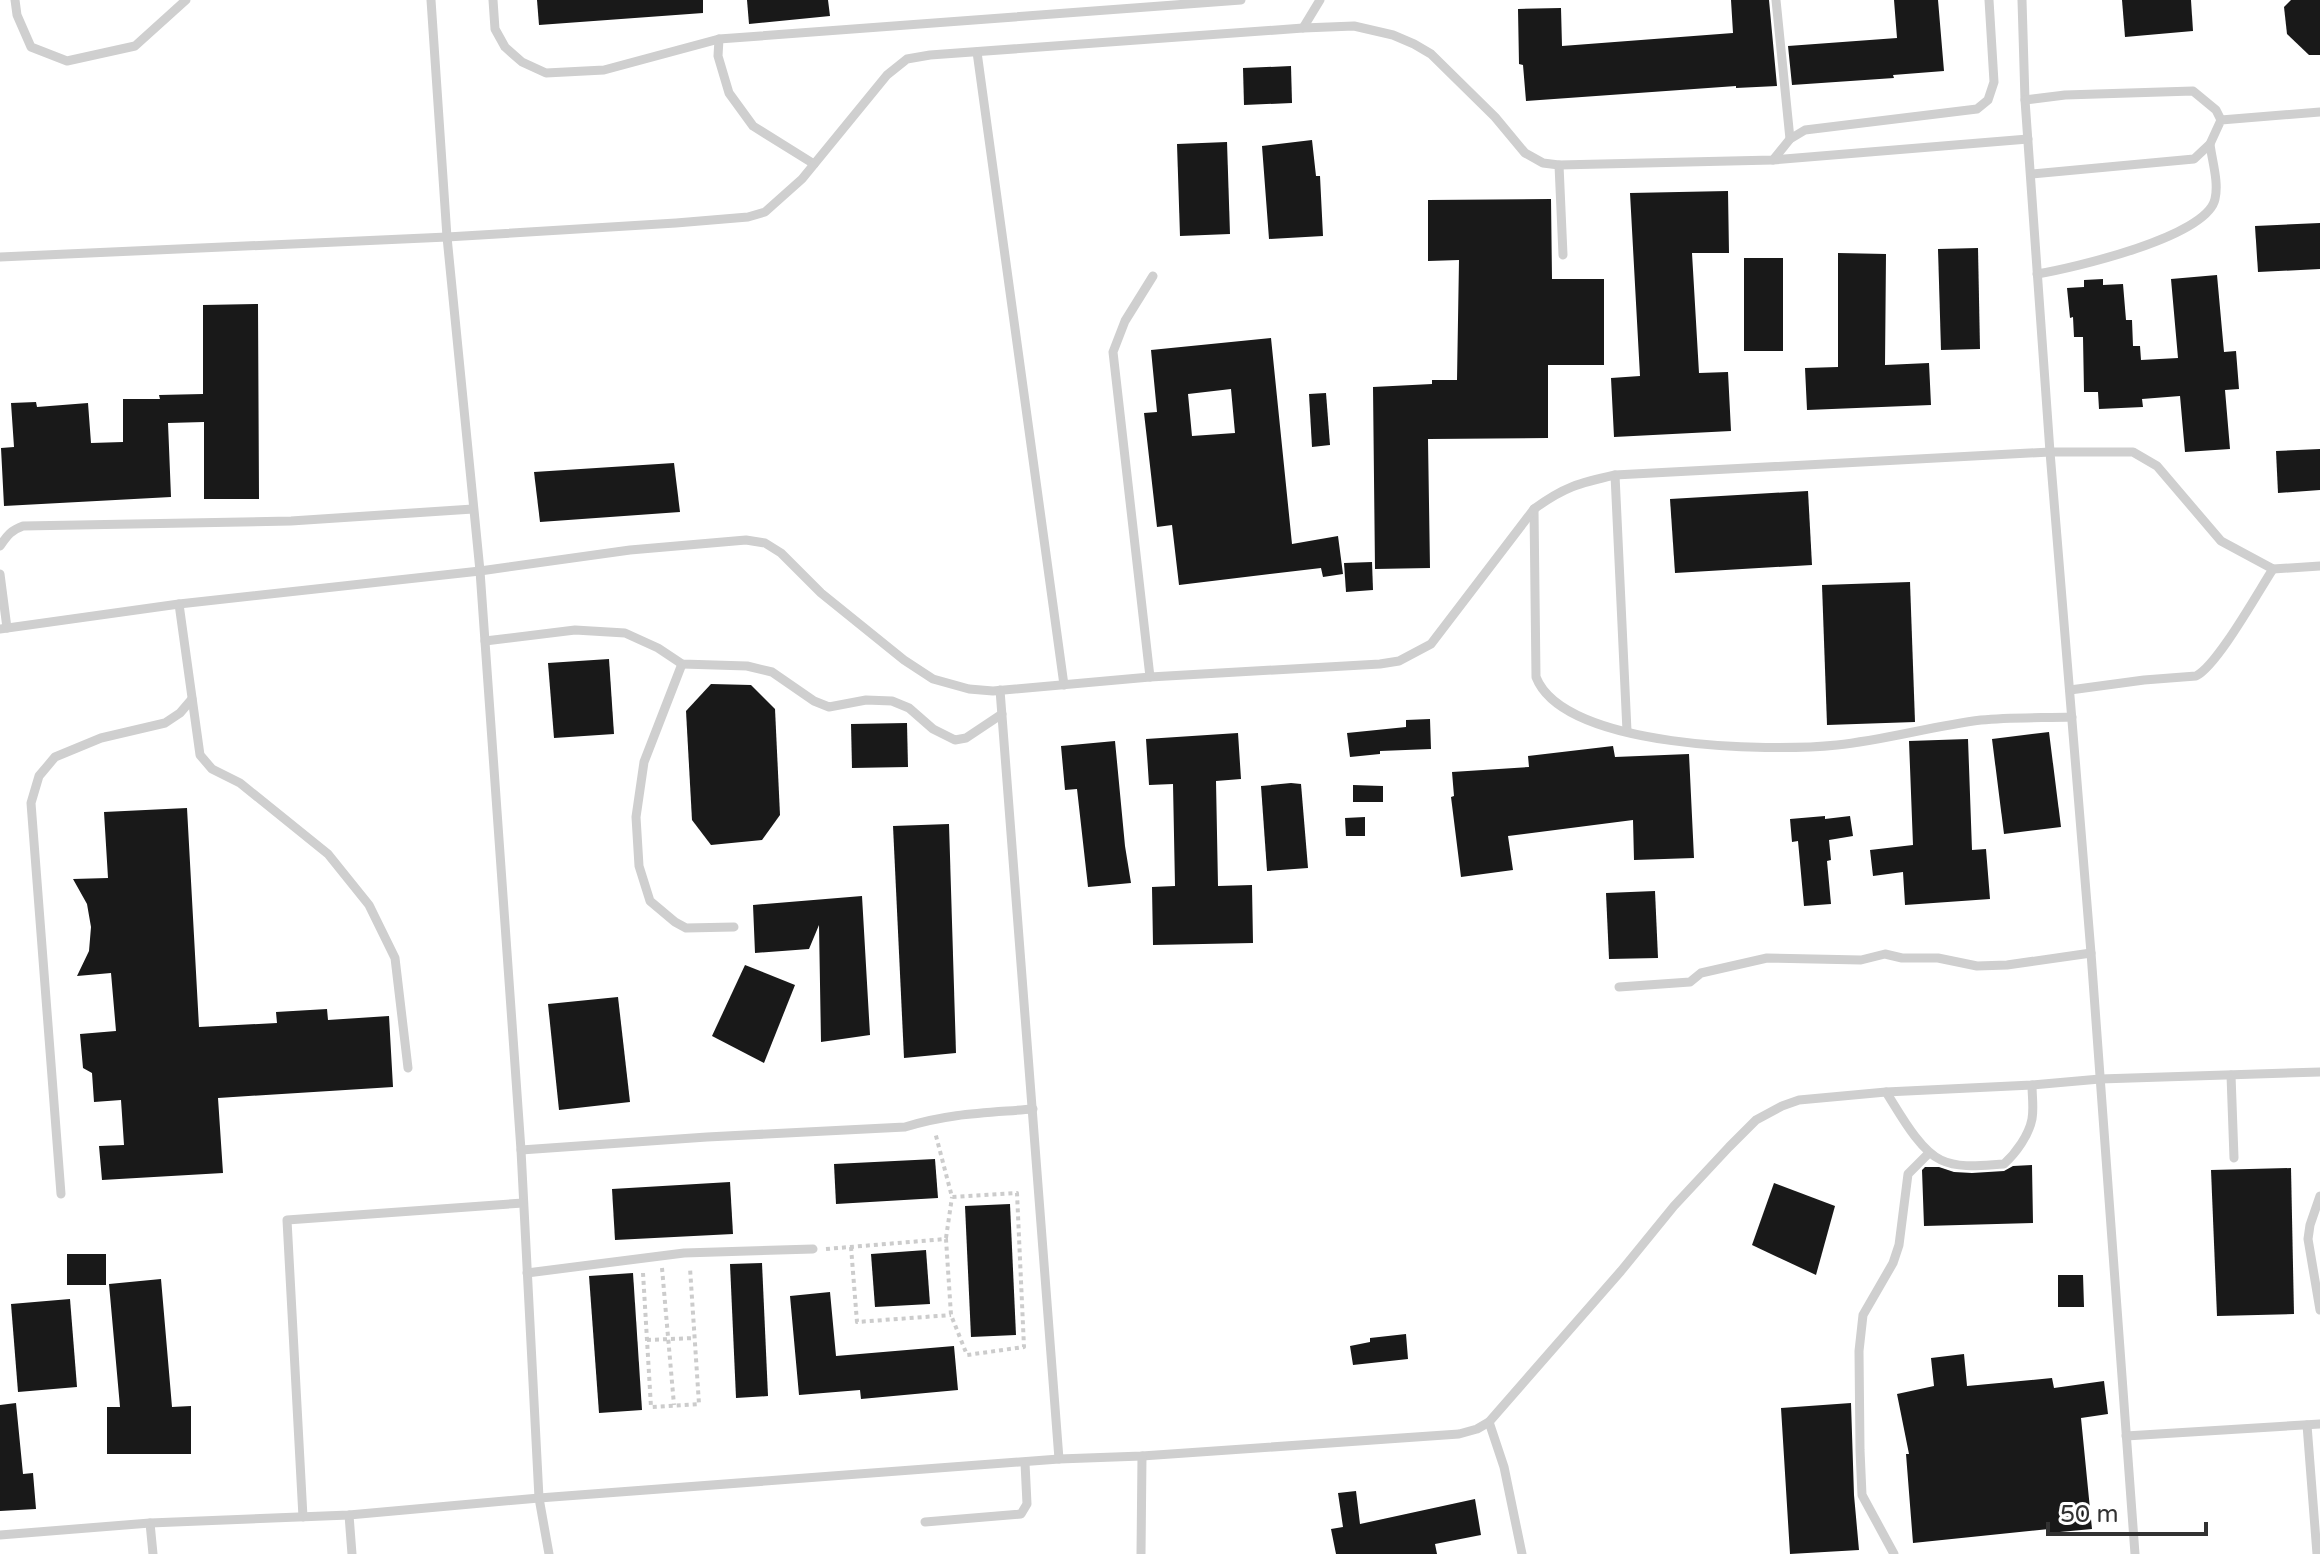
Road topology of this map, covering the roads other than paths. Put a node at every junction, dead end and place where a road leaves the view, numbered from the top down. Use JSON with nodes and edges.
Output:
{"nodes":[{"id":1,"x":15,"y":0,"type":"edge"},
{"id":2,"x":186,"y":0,"type":"edge"},
{"id":3,"x":431,"y":0,"type":"edge"},
{"id":4,"x":493,"y":0,"type":"edge"},
{"id":5,"x":1241,"y":0,"type":"edge"},
{"id":6,"x":1320,"y":0,"type":"edge"},
{"id":7,"x":1776,"y":0,"type":"edge"},
{"id":8,"x":1989,"y":0,"type":"edge"},
{"id":9,"x":2022,"y":0,"type":"edge"},
{"id":10,"x":1303,"y":28,"type":"junction"},
{"id":11,"x":719,"y":39,"type":"junction"},
{"id":12,"x":977,"y":52,"type":"junction"},
{"id":13,"x":2025,"y":100,"type":"junction"},
{"id":14,"x":2320,"y":112,"type":"edge"},
{"id":15,"x":2221,"y":120,"type":"junction"},
{"id":16,"x":1790,"y":139,"type":"junction"},
{"id":17,"x":2028,"y":139,"type":"junction"},
{"id":18,"x":2210,"y":144,"type":"junction"},
{"id":19,"x":1773,"y":160,"type":"junction"},
{"id":20,"x":814,"y":164,"type":"junction"},
{"id":21,"x":1559,"y":165,"type":"junction"},
{"id":22,"x":2031,"y":174,"type":"junction"},
{"id":23,"x":447,"y":237,"type":"junction"},
{"id":24,"x":1563,"y":255,"type":"dead end"},
{"id":25,"x":0,"y":257,"type":"edge"},
{"id":26,"x":2037,"y":274,"type":"junction"},
{"id":27,"x":1153,"y":276,"type":"dead end"},
{"id":28,"x":2050,"y":452,"type":"junction"},
{"id":29,"x":1615,"y":475,"type":"junction"},
{"id":30,"x":473,"y":509,"type":"junction"},
{"id":31,"x":1534,"y":509,"type":"junction"},
{"id":32,"x":0,"y":546,"type":"edge"},
{"id":33,"x":2320,"y":566,"type":"edge"},
{"id":34,"x":2273,"y":569,"type":"junction"},
{"id":35,"x":480,"y":571,"type":"junction"},
{"id":36,"x":0,"y":574,"type":"edge"},
{"id":37,"x":179,"y":604,"type":"junction"},
{"id":38,"x":3,"y":629,"type":"edge"},
{"id":39,"x":485,"y":641,"type":"junction"},
{"id":40,"x":682,"y":664,"type":"junction"},
{"id":41,"x":1150,"y":677,"type":"junction"},
{"id":42,"x":1064,"y":685,"type":"junction"},
{"id":43,"x":1000,"y":690,"type":"junction"},
{"id":44,"x":2070,"y":690,"type":"junction"},
{"id":45,"x":192,"y":699,"type":"junction"},
{"id":46,"x":1002,"y":714,"type":"junction"},
{"id":47,"x":2072,"y":717,"type":"junction"},
{"id":48,"x":1627,"y":731,"type":"junction"},
{"id":49,"x":734,"y":927,"type":"dead end"},
{"id":50,"x":2091,"y":953,"type":"junction"},
{"id":51,"x":1619,"y":987,"type":"dead end"},
{"id":52,"x":408,"y":1068,"type":"dead end"},
{"id":53,"x":2320,"y":1072,"type":"edge"},
{"id":54,"x":2231,"y":1075,"type":"junction"},
{"id":55,"x":2100,"y":1079,"type":"junction"},
{"id":56,"x":2032,"y":1085,"type":"junction"},
{"id":57,"x":1886,"y":1092,"type":"junction"},
{"id":58,"x":1033,"y":1109,"type":"junction"},
{"id":59,"x":521,"y":1150,"type":"junction"},
{"id":60,"x":1929,"y":1153,"type":"junction"},
{"id":61,"x":2234,"y":1158,"type":"dead end"},
{"id":62,"x":61,"y":1194,"type":"dead end"},
{"id":63,"x":2320,"y":1196,"type":"edge"},
{"id":64,"x":523,"y":1203,"type":"junction"},
{"id":65,"x":813,"y":1249,"type":"road end"},
{"id":66,"x":527,"y":1273,"type":"junction"},
{"id":67,"x":2320,"y":1310,"type":"edge"},
{"id":68,"x":1489,"y":1422,"type":"junction"},
{"id":69,"x":2320,"y":1424,"type":"edge"},
{"id":70,"x":2307,"y":1425,"type":"junction"},
{"id":71,"x":2126,"y":1436,"type":"junction"},
{"id":72,"x":1142,"y":1456,"type":"junction"},
{"id":73,"x":1059,"y":1459,"type":"junction"},
{"id":74,"x":1025,"y":1463,"type":"junction"},
{"id":75,"x":539,"y":1498,"type":"junction"},
{"id":76,"x":349,"y":1515,"type":"junction"},
{"id":77,"x":303,"y":1517,"type":"junction"},
{"id":78,"x":925,"y":1522,"type":"dead end"},
{"id":79,"x":150,"y":1523,"type":"junction"},
{"id":80,"x":0,"y":1535,"type":"edge"},
{"id":81,"x":153,"y":1554,"type":"edge"},
{"id":82,"x":352,"y":1554,"type":"edge"},
{"id":83,"x":549,"y":1554,"type":"edge"},
{"id":84,"x":1141,"y":1554,"type":"edge"},
{"id":85,"x":1522,"y":1554,"type":"edge"},
{"id":86,"x":1894,"y":1554,"type":"edge"},
{"id":87,"x":2135,"y":1554,"type":"edge"},
{"id":88,"x":2317,"y":1554,"type":"edge"}],
"edges":[{"from":1,"to":2,"type":"lane"},
{"from":3,"to":23,"type":"lane"},
{"from":4,"to":11,"type":"lane"},
{"from":5,"to":11,"type":"lane"},
{"from":6,"to":10,"type":"lane"},
{"from":7,"to":16,"type":"lane"},
{"from":8,"to":16,"type":"lane"},
{"from":9,"to":13,"type":"lane"},
{"from":10,"to":12,"type":"lane"},
{"from":10,"to":21,"type":"lane"},
{"from":11,"to":20,"type":"lane"},
{"from":12,"to":20,"type":"lane"},
{"from":12,"to":42,"type":"lane"},
{"from":13,"to":15,"type":"lane"},
{"from":13,"to":17,"type":"lane"},
{"from":14,"to":15,"type":"lane"},
{"from":15,"to":18,"type":"lane"},
{"from":16,"to":19,"type":"lane"},
{"from":17,"to":19,"type":"lane"},
{"from":17,"to":22,"type":"lane"},
{"from":18,"to":22,"type":"lane"},
{"from":18,"to":26,"type":"lane"},
{"from":19,"to":21,"type":"lane"},
{"from":20,"to":23,"type":"lane"},
{"from":21,"to":24,"type":"lane"},
{"from":22,"to":26,"type":"lane"},
{"from":23,"to":25,"type":"lane"},
{"from":23,"to":30,"type":"lane"},
{"from":26,"to":28,"type":"lane"},
{"from":27,"to":41,"type":"lane"},
{"from":28,"to":29,"type":"lane"},
{"from":28,"to":34,"type":"lane"},
{"from":28,"to":44,"type":"lane"},
{"from":29,"to":31,"type":"lane"},
{"from":29,"to":48,"type":"lane"},
{"from":30,"to":32,"type":"lane"},
{"from":30,"to":35,"type":"lane"},
{"from":31,"to":41,"type":"lane"},
{"from":31,"to":48,"type":"lane"},
{"from":33,"to":34,"type":"lane"},
{"from":34,"to":44,"type":"lane"},
{"from":35,"to":37,"type":"lane"},
{"from":35,"to":39,"type":"lane"},
{"from":35,"to":43,"type":"lane"},
{"from":36,"to":38,"type":"lane"},
{"from":37,"to":38,"type":"lane"},
{"from":37,"to":45,"type":"lane"},
{"from":39,"to":40,"type":"lane"},
{"from":39,"to":59,"type":"lane"},
{"from":40,"to":46,"type":"lane"},
{"from":40,"to":49,"type":"lane"},
{"from":41,"to":42,"type":"lane"},
{"from":42,"to":43,"type":"lane"},
{"from":43,"to":46,"type":"lane"},
{"from":44,"to":47,"type":"lane"},
{"from":45,"to":52,"type":"lane"},
{"from":45,"to":62,"type":"lane"},
{"from":46,"to":58,"type":"lane"},
{"from":47,"to":48,"type":"lane"},
{"from":47,"to":50,"type":"lane"},
{"from":50,"to":51,"type":"lane"},
{"from":50,"to":55,"type":"lane"},
{"from":53,"to":54,"type":"lane"},
{"from":54,"to":55,"type":"lane"},
{"from":54,"to":61,"type":"lane"},
{"from":55,"to":56,"type":"lane"},
{"from":55,"to":71,"type":"lane"},
{"from":56,"to":57,"type":"lane"},
{"from":56,"to":60,"type":"lane"},
{"from":57,"to":60,"type":"lane"},
{"from":57,"to":68,"type":"lane"},
{"from":58,"to":59,"type":"lane"},
{"from":58,"to":73,"type":"lane"},
{"from":59,"to":64,"type":"lane"},
{"from":60,"to":86,"type":"lane"},
{"from":63,"to":67,"type":"lane"},
{"from":64,"to":66,"type":"lane"},
{"from":64,"to":77,"type":"lane"},
{"from":65,"to":66,"type":"lane"},
{"from":66,"to":75,"type":"lane"},
{"from":68,"to":72,"type":"lane"},
{"from":68,"to":85,"type":"lane"},
{"from":69,"to":70,"type":"lane"},
{"from":70,"to":71,"type":"lane"},
{"from":70,"to":88,"type":"lane"},
{"from":71,"to":87,"type":"lane"},
{"from":72,"to":73,"type":"lane"},
{"from":72,"to":84,"type":"lane"},
{"from":73,"to":74,"type":"lane"},
{"from":74,"to":75,"type":"lane"},
{"from":74,"to":78,"type":"lane"},
{"from":75,"to":76,"type":"lane"},
{"from":75,"to":83,"type":"lane"},
{"from":76,"to":77,"type":"lane"},
{"from":76,"to":82,"type":"lane"},
{"from":77,"to":79,"type":"lane"},
{"from":79,"to":80,"type":"lane"},
{"from":79,"to":81,"type":"lane"}]}
